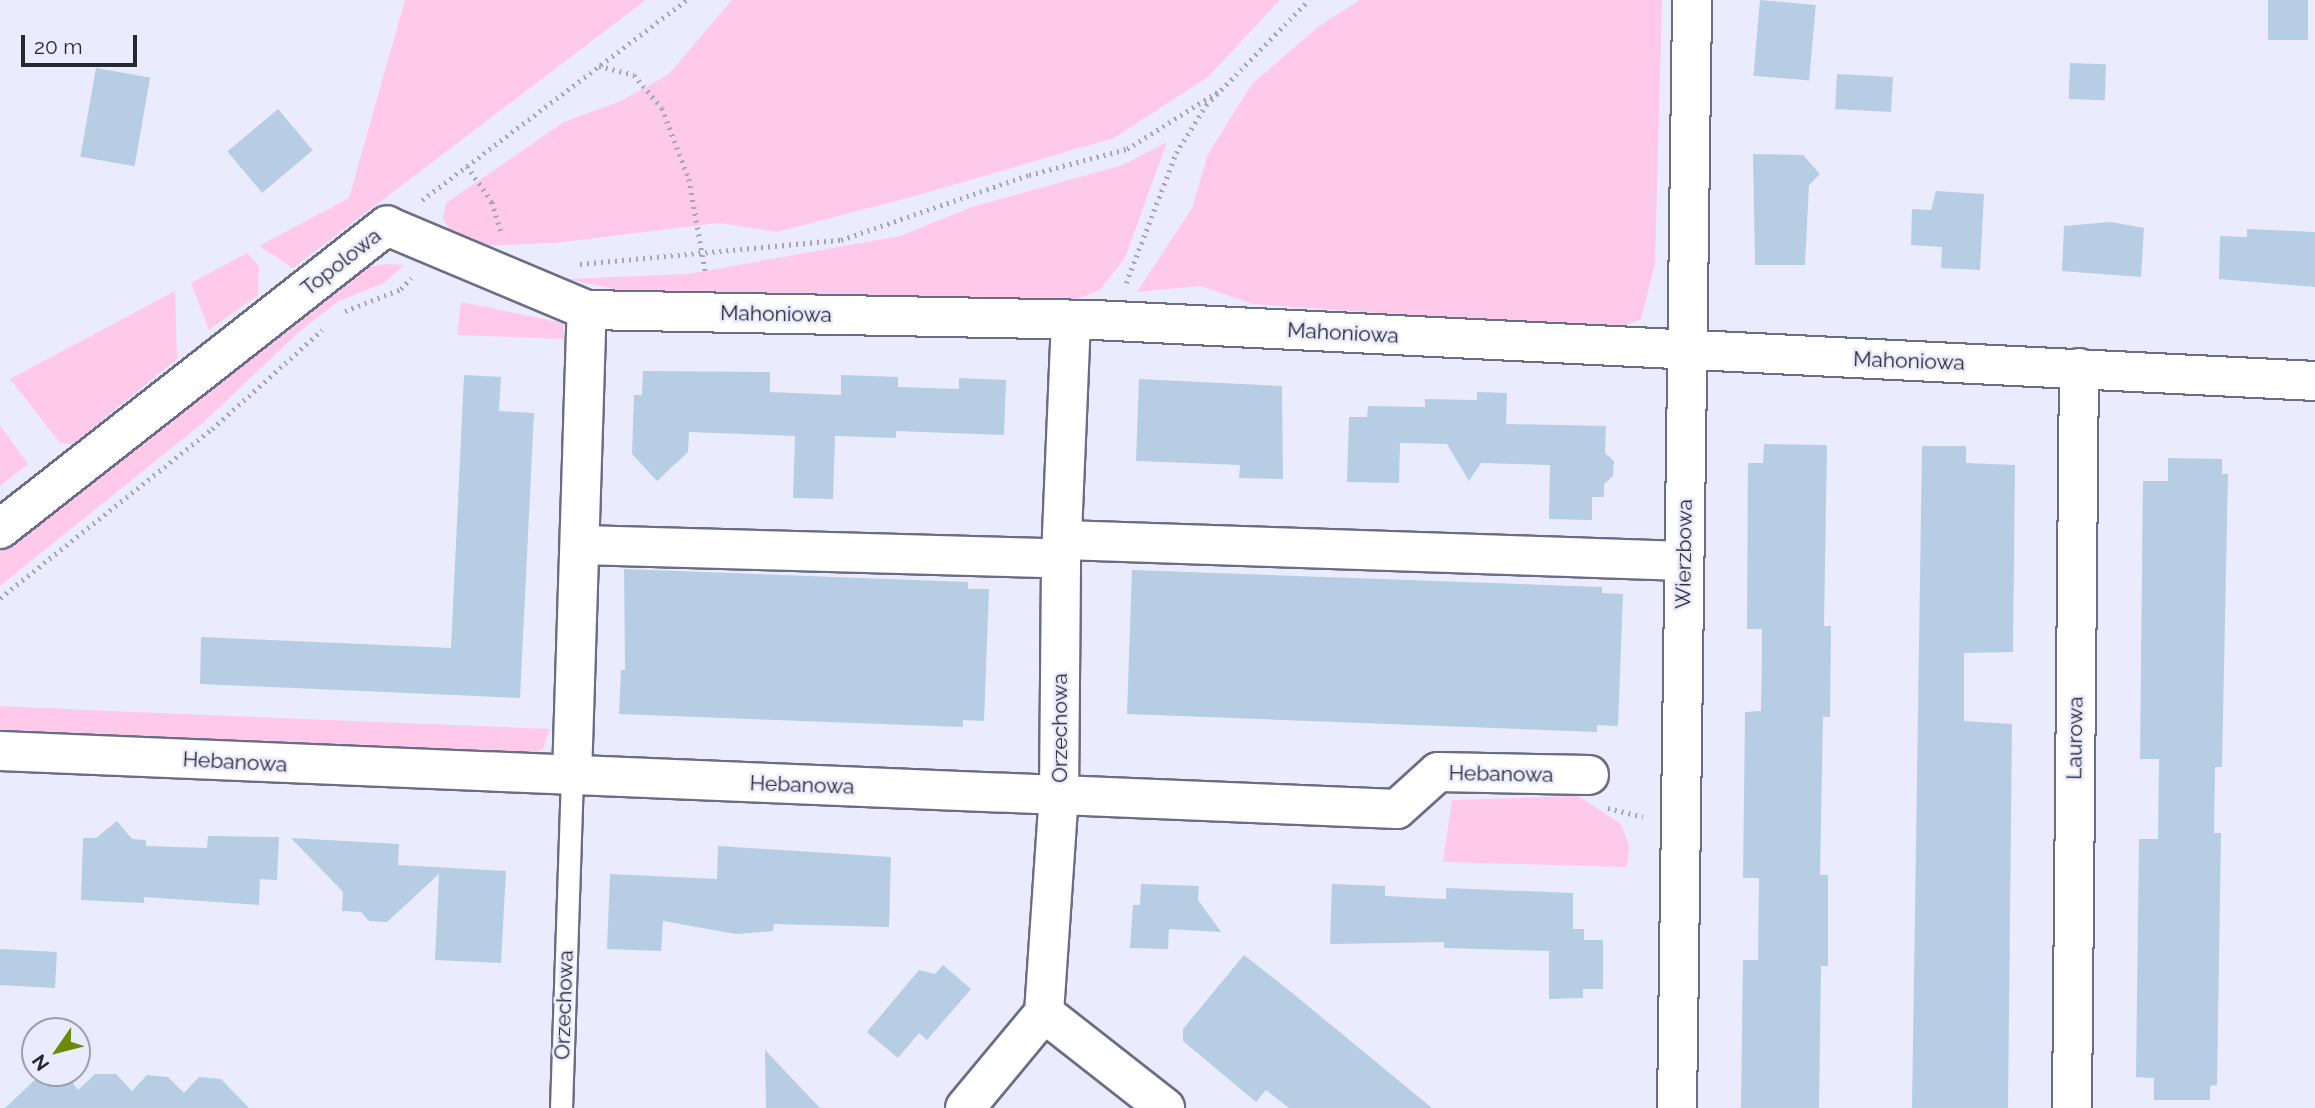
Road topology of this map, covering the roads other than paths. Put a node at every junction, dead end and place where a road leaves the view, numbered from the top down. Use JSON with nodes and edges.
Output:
{"nodes":[{"id":1,"x":1692,"y":0,"type":"edge"},
{"id":2,"x":387,"y":226,"type":"joint"},
{"id":3,"x":587,"y":310,"type":"junction"},
{"id":4,"x":1082,"y":320,"type":"junction"},
{"id":5,"x":1691,"y":352,"type":"junction"},
{"id":6,"x":2079,"y":368,"type":"junction"},
{"id":7,"x":2315,"y":381,"type":"edge"},
{"id":8,"x":0,"y":529,"type":"edge"},
{"id":9,"x":581,"y":545,"type":"junction"},
{"id":10,"x":1062,"y":549,"type":"junction"},
{"id":11,"x":1684,"y":561,"type":"junction"},
{"id":12,"x":0,"y":751,"type":"edge"},
{"id":13,"x":1589,"y":775,"type":"road end"},
{"id":14,"x":572,"y":777,"type":"junction"},
{"id":15,"x":1059,"y":795,"type":"junction"},
{"id":16,"x":1044,"y":1013,"type":"junction"},
{"id":17,"x":561,"y":1108,"type":"edge"},
{"id":18,"x":965,"y":1108,"type":"edge"},
{"id":19,"x":1165,"y":1108,"type":"edge"},
{"id":20,"x":1677,"y":1108,"type":"edge"},
{"id":21,"x":2071,"y":1108,"type":"edge"}],
"edges":[{"from":1,"to":5,"type":"street","name":"Wierzbowa"},
{"from":2,"to":3,"type":"street","name":"Mahoniowa"},
{"from":2,"to":8,"type":"street","name":"Topolowa"},
{"from":3,"to":4,"type":"street","name":"Mahoniowa"},
{"from":3,"to":9,"type":"street"},
{"from":4,"to":5,"type":"street","name":"Mahoniowa"},
{"from":4,"to":10,"type":"street","name":"Orzechowa"},
{"from":5,"to":6,"type":"street","name":"Mahoniowa"},
{"from":5,"to":11,"type":"street","name":"Wierzbowa"},
{"from":6,"to":7,"type":"street","name":"Mahoniowa"},
{"from":6,"to":21,"type":"street","name":"Laurowa"},
{"from":9,"to":10,"type":"street"},
{"from":9,"to":14,"type":"street"},
{"from":10,"to":11,"type":"street"},
{"from":10,"to":15,"type":"street","name":"Orzechowa"},
{"from":11,"to":20,"type":"street","name":"Wierzbowa"},
{"from":12,"to":14,"type":"street","name":"Hebanowa"},
{"from":13,"to":15,"type":"street","name":"Hebanowa"},
{"from":14,"to":15,"type":"street","name":"Hebanowa"},
{"from":14,"to":17,"type":"lane","name":"Orzechowa"},
{"from":15,"to":16,"type":"street","name":"Orzechowa"},
{"from":16,"to":18,"type":"street"},
{"from":16,"to":19,"type":"street"}]}
